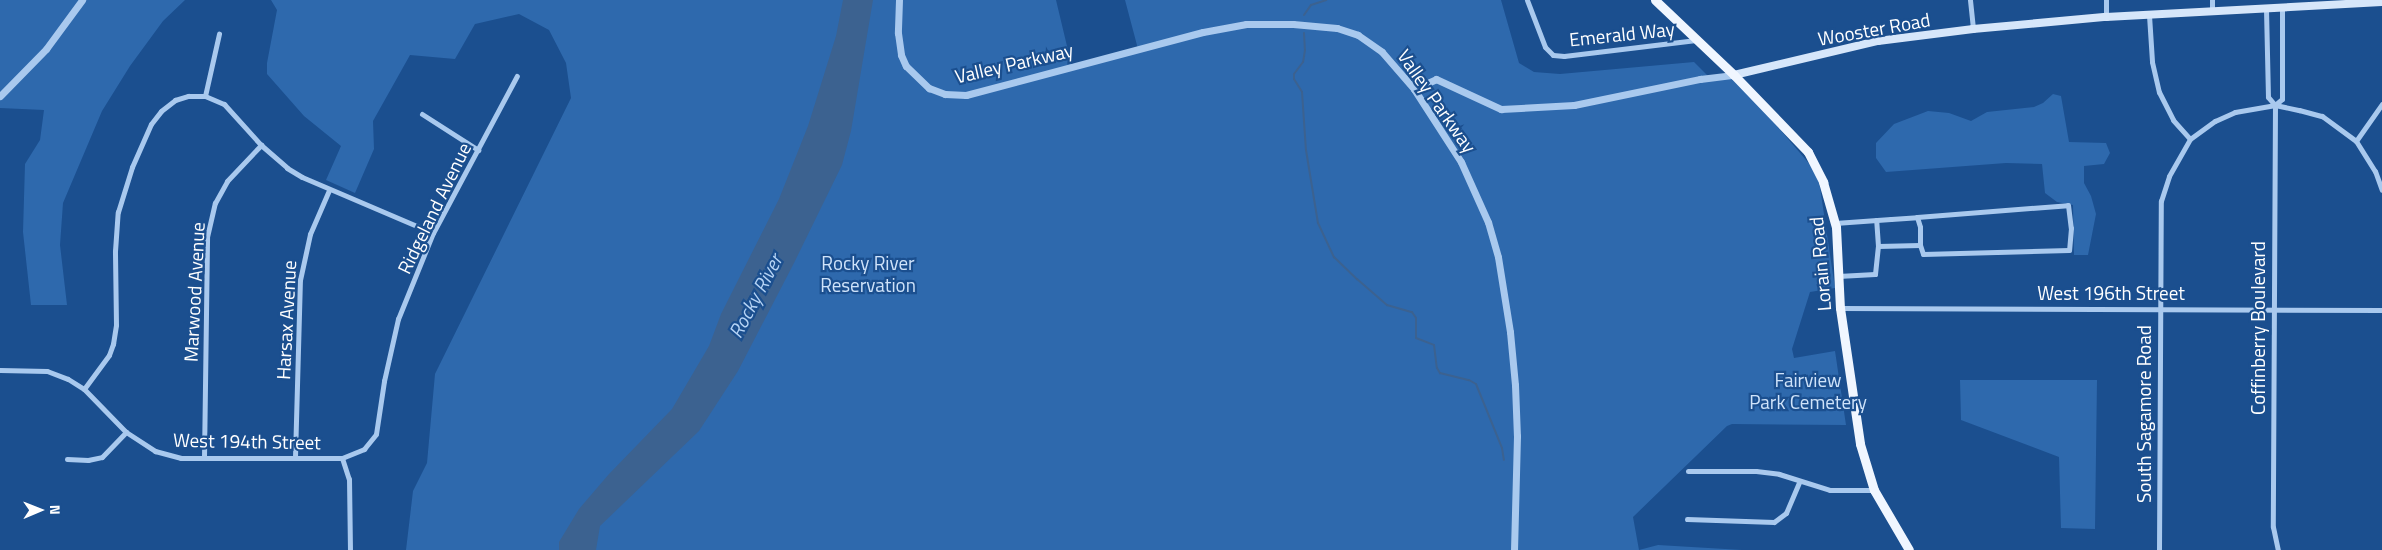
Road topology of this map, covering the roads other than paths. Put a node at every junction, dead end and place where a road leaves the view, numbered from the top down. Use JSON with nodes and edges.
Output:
{"nodes":[{"id":1,"x":82,"y":0,"type":"edge"},
{"id":2,"x":899,"y":0,"type":"edge"},
{"id":3,"x":1527,"y":0,"type":"edge"},
{"id":4,"x":1655,"y":0,"type":"edge"},
{"id":5,"x":1970,"y":0,"type":"edge"},
{"id":6,"x":2106,"y":0,"type":"edge"},
{"id":7,"x":2212,"y":0,"type":"edge"},
{"id":8,"x":2382,"y":2,"type":"edge"},
{"id":9,"x":2282,"y":7,"type":"junction"},
{"id":10,"x":2266,"y":9,"type":"junction"},
{"id":11,"x":2212,"y":12,"type":"junction"},
{"id":12,"x":2149,"y":14,"type":"junction"},
{"id":13,"x":2106,"y":17,"type":"junction"},
{"id":14,"x":1973,"y":29,"type":"junction"},
{"id":15,"x":219,"y":34,"type":"dead end"},
{"id":16,"x":1696,"y":40,"type":"junction"},
{"id":17,"x":1734,"y":75,"type":"junction"},
{"id":18,"x":517,"y":76,"type":"dead end"},
{"id":19,"x":1414,"y":89,"type":"junction"},
{"id":20,"x":0,"y":96,"type":"edge"},
{"id":21,"x":205,"y":96,"type":"junction"},
{"id":22,"x":2382,"y":104,"type":"edge"},
{"id":23,"x":2275,"y":105,"type":"junction"},
{"id":24,"x":422,"y":114,"type":"dead end"},
{"id":25,"x":2190,"y":139,"type":"junction"},
{"id":26,"x":2356,"y":141,"type":"junction"},
{"id":27,"x":261,"y":145,"type":"junction"},
{"id":28,"x":478,"y":150,"type":"junction"},
{"id":29,"x":329,"y":190,"type":"junction"},
{"id":30,"x":2382,"y":190,"type":"edge"},
{"id":31,"x":1917,"y":217,"type":"junction"},
{"id":32,"x":1876,"y":220,"type":"junction"},
{"id":33,"x":1835,"y":224,"type":"junction"},
{"id":34,"x":433,"y":233,"type":"junction"},
{"id":35,"x":1920,"y":245,"type":"junction"},
{"id":36,"x":1878,"y":246,"type":"junction"},
{"id":37,"x":1838,"y":276,"type":"junction"},
{"id":38,"x":1840,"y":308,"type":"junction"},
{"id":39,"x":2160,"y":308,"type":"junction"},
{"id":40,"x":2272,"y":309,"type":"junction"},
{"id":41,"x":2382,"y":310,"type":"edge"},
{"id":42,"x":0,"y":370,"type":"edge"},
{"id":43,"x":84,"y":389,"type":"junction"},
{"id":44,"x":126,"y":432,"type":"junction"},
{"id":45,"x":204,"y":457,"type":"junction"},
{"id":46,"x":295,"y":457,"type":"junction"},
{"id":47,"x":342,"y":458,"type":"junction"},
{"id":48,"x":67,"y":459,"type":"dead end"},
{"id":49,"x":1688,"y":472,"type":"dead end"},
{"id":50,"x":1799,"y":482,"type":"junction"},
{"id":51,"x":1874,"y":490,"type":"junction"},
{"id":52,"x":1687,"y":519,"type":"dead end"},
{"id":53,"x":350,"y":550,"type":"edge"},
{"id":54,"x":1514,"y":550,"type":"edge"},
{"id":55,"x":1909,"y":550,"type":"edge"},
{"id":56,"x":2159,"y":550,"type":"edge"},
{"id":57,"x":2278,"y":550,"type":"edge"}],
"edges":[{"from":1,"to":20,"type":"street"},
{"from":2,"to":19,"type":"street","name":"Valley Parkway"},
{"from":3,"to":16,"type":"street","name":"Emerald Way"},
{"from":4,"to":16,"type":"main road","name":"Lorain Road"},
{"from":5,"to":14,"type":"street"},
{"from":6,"to":13,"type":"street"},
{"from":7,"to":11,"type":"street"},
{"from":8,"to":9,"type":"main road","name":"Wooster Road"},
{"from":9,"to":10,"type":"main road","name":"Wooster Road"},
{"from":9,"to":23,"type":"street","name":"Coffinberry Boulevard"},
{"from":10,"to":11,"type":"main road","name":"Wooster Road"},
{"from":10,"to":23,"type":"street","name":"Coffinberry Boulevard"},
{"from":11,"to":12,"type":"main road","name":"Wooster Road"},
{"from":12,"to":13,"type":"main road","name":"Wooster Road"},
{"from":12,"to":25,"type":"street"},
{"from":13,"to":14,"type":"main road","name":"Wooster Road"},
{"from":14,"to":17,"type":"main road","name":"Wooster Road"},
{"from":15,"to":21,"type":"street"},
{"from":16,"to":17,"type":"main road","name":"Lorain Road"},
{"from":17,"to":19,"type":"street","name":"Wooster Road"},
{"from":17,"to":33,"type":"main road","name":"Lorain Road"},
{"from":18,"to":28,"type":"street","name":"Ridgeland Avenue"},
{"from":19,"to":54,"type":"street","name":"Valley Parkway"},
{"from":21,"to":27,"type":"street"},
{"from":21,"to":43,"type":"street"},
{"from":22,"to":26,"type":"street"},
{"from":23,"to":25,"type":"street","name":"South Sagamore Road"},
{"from":23,"to":26,"type":"street"},
{"from":23,"to":40,"type":"street","name":"Coffinberry Boulevard"},
{"from":24,"to":28,"type":"street"},
{"from":25,"to":39,"type":"street","name":"South Sagamore Road"},
{"from":26,"to":30,"type":"street"},
{"from":27,"to":29,"type":"street"},
{"from":27,"to":45,"type":"street","name":"Marwood Avenue"},
{"from":28,"to":34,"type":"street","name":"Ridgeland Avenue"},
{"from":29,"to":34,"type":"street"},
{"from":29,"to":46,"type":"street","name":"Harsax Avenue"},
{"from":31,"to":32,"type":"street"},
{"from":31,"to":35,"type":"street"},
{"from":31,"to":35,"type":"street"},
{"from":32,"to":33,"type":"street"},
{"from":32,"to":36,"type":"street"},
{"from":33,"to":37,"type":"main road","name":"Lorain Road"},
{"from":34,"to":47,"type":"street","name":"Ridgeland Avenue"},
{"from":35,"to":36,"type":"street"},
{"from":36,"to":37,"type":"street"},
{"from":37,"to":38,"type":"main road","name":"Lorain Road"},
{"from":38,"to":39,"type":"street","name":"West 196th Street"},
{"from":38,"to":51,"type":"main road","name":"Lorain Road"},
{"from":39,"to":40,"type":"street","name":"West 196th Street"},
{"from":39,"to":56,"type":"street","name":"South Sagamore Road"},
{"from":40,"to":41,"type":"street","name":"West 196th Street"},
{"from":40,"to":57,"type":"street","name":"Coffinberry Boulevard"},
{"from":42,"to":43,"type":"street","name":"West 194th Street"},
{"from":43,"to":44,"type":"street","name":"West 194th Street"},
{"from":44,"to":45,"type":"street","name":"West 194th Street"},
{"from":44,"to":48,"type":"street"},
{"from":45,"to":46,"type":"street","name":"West 194th Street"},
{"from":46,"to":47,"type":"street","name":"West 194th Street"},
{"from":47,"to":53,"type":"street"},
{"from":49,"to":50,"type":"street"},
{"from":50,"to":51,"type":"street"},
{"from":50,"to":52,"type":"street"},
{"from":51,"to":55,"type":"main road","name":"Lorain Road"}]}
